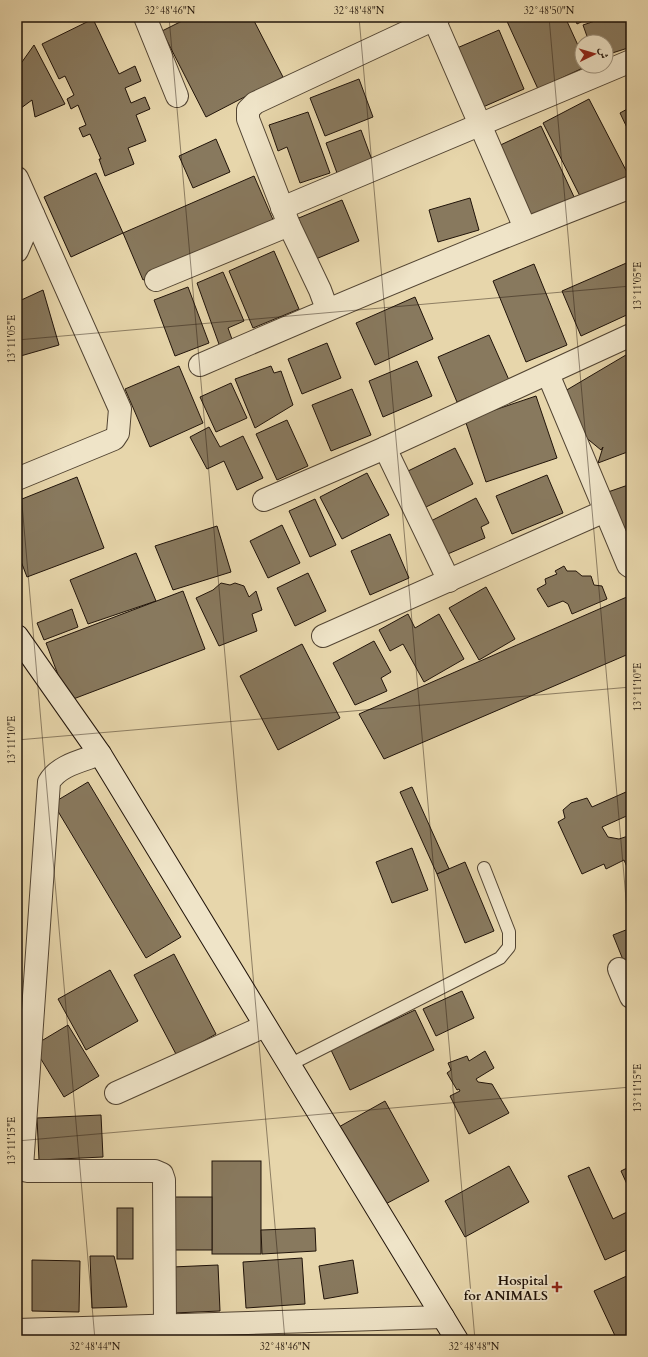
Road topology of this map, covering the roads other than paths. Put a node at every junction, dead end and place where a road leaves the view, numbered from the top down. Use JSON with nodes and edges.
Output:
{"nodes":[{"id":1,"x":145,"y":17,"type":"edge"},
{"id":2,"x":436,"y":18,"type":"edge"},
{"id":3,"x":631,"y":61,"type":"edge"},
{"id":4,"x":177,"y":96,"type":"dead end"},
{"id":5,"x":480,"y":125,"type":"junction"},
{"id":6,"x":17,"y":178,"type":"edge"},
{"id":7,"x":631,"y":187,"type":"edge"},
{"id":8,"x":33,"y":214,"type":"junction"},
{"id":9,"x":285,"y":216,"type":"junction"},
{"id":10,"x":525,"y":228,"type":"junction"},
{"id":11,"x":17,"y":251,"type":"edge"},
{"id":12,"x":156,"y":280,"type":"dead end"},
{"id":13,"x":327,"y":309,"type":"junction"},
{"id":14,"x":631,"y":335,"type":"edge"},
{"id":15,"x":200,"y":366,"type":"dead end"},
{"id":16,"x":548,"y":374,"type":"junction"},
{"id":17,"x":385,"y":448,"type":"junction"},
{"id":18,"x":17,"y":479,"type":"edge"},
{"id":19,"x":264,"y":500,"type":"dead end"},
{"id":20,"x":605,"y":511,"type":"junction"},
{"id":21,"x":631,"y":567,"type":"edge"},
{"id":22,"x":449,"y":581,"type":"junction"},
{"id":23,"x":17,"y":636,"type":"edge"},
{"id":24,"x":323,"y":636,"type":"dead end"},
{"id":25,"x":100,"y":754,"type":"junction"},
{"id":26,"x":484,"y":868,"type":"dead end"},
{"id":27,"x":619,"y":969,"type":"dead end"},
{"id":28,"x":631,"y":997,"type":"edge"},
{"id":29,"x":265,"y":1026,"type":"junction"},
{"id":30,"x":289,"y":1065,"type":"junction"},
{"id":31,"x":116,"y":1093,"type":"dead end"},
{"id":32,"x":443,"y":1317,"type":"junction"},
{"id":33,"x":164,"y":1325,"type":"junction"},
{"id":34,"x":17,"y":1330,"type":"edge"},
{"id":35,"x":457,"y":1340,"type":"edge"}],
"edges":[{"from":1,"to":4,"type":"street"},
{"from":2,"to":5,"type":"street"},
{"from":2,"to":9,"type":"street"},
{"from":3,"to":5,"type":"street"},
{"from":5,"to":9,"type":"street"},
{"from":5,"to":10,"type":"street"},
{"from":6,"to":8,"type":"street"},
{"from":7,"to":10,"type":"street"},
{"from":8,"to":11,"type":"street"},
{"from":8,"to":18,"type":"street"},
{"from":9,"to":12,"type":"street"},
{"from":9,"to":13,"type":"street"},
{"from":10,"to":13,"type":"street"},
{"from":13,"to":15,"type":"street"},
{"from":14,"to":16,"type":"street"},
{"from":16,"to":17,"type":"street"},
{"from":16,"to":20,"type":"street"},
{"from":17,"to":19,"type":"street"},
{"from":17,"to":22,"type":"street"},
{"from":20,"to":21,"type":"street"},
{"from":20,"to":22,"type":"street"},
{"from":22,"to":24,"type":"street"},
{"from":23,"to":25,"type":"street"},
{"from":25,"to":29,"type":"street"},
{"from":25,"to":33,"type":"street"},
{"from":26,"to":30,"type":"lane"},
{"from":27,"to":28,"type":"street"},
{"from":29,"to":30,"type":"street"},
{"from":29,"to":31,"type":"street"},
{"from":30,"to":32,"type":"street"},
{"from":32,"to":33,"type":"street"},
{"from":32,"to":35,"type":"street"},
{"from":33,"to":34,"type":"street"}]}
